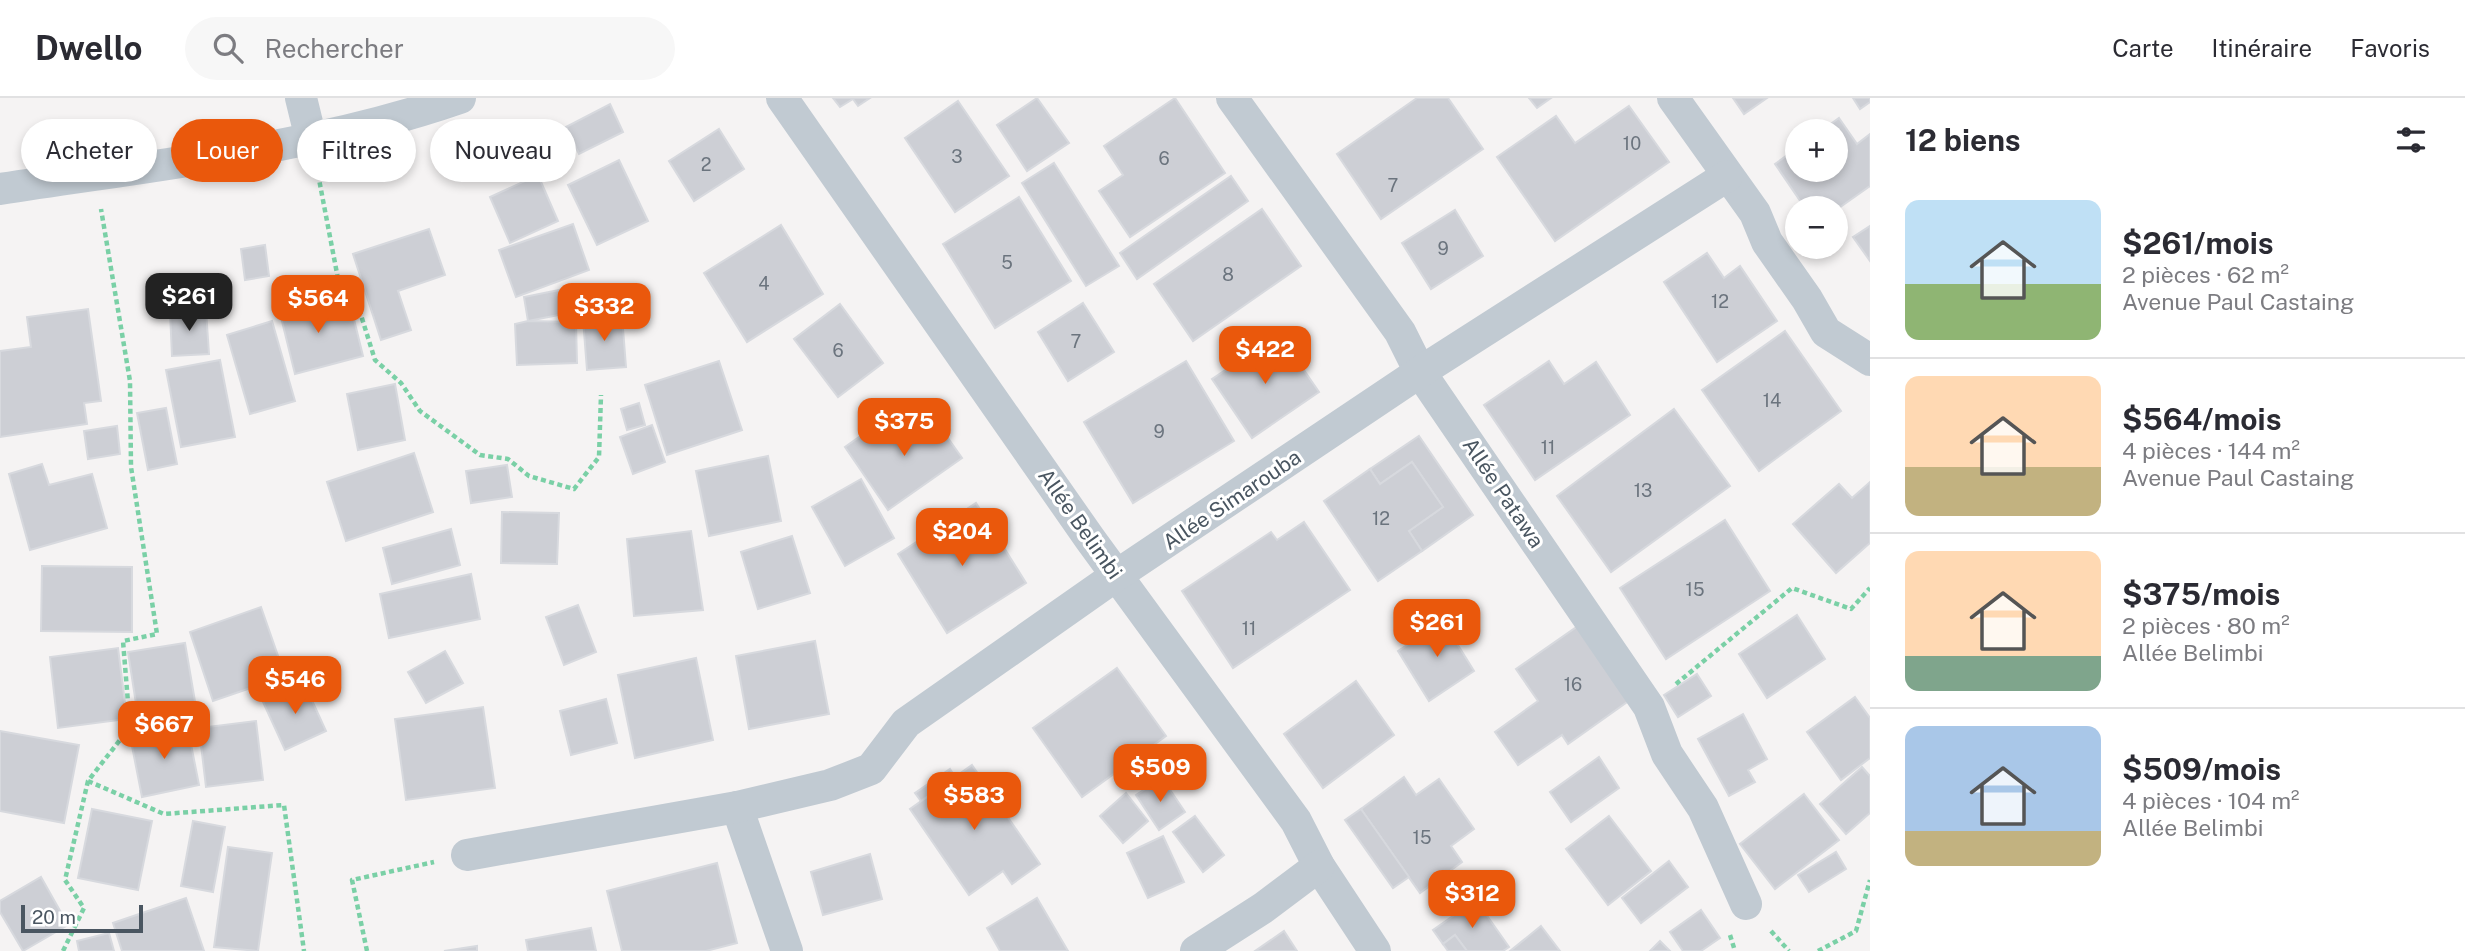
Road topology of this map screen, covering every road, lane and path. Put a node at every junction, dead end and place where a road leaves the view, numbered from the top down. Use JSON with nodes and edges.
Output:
{"nodes":[{"id":1,"x":301,"y":98,"type":"edge"},
{"id":2,"x":460,"y":98,"type":"edge"},
{"id":3,"x":782,"y":98,"type":"edge"},
{"id":4,"x":1232,"y":98,"type":"edge"},
{"id":5,"x":1673,"y":98,"type":"edge"},
{"id":6,"x":306,"y":119,"type":"edge"},
{"id":7,"x":393,"y":119,"type":"edge"},
{"id":8,"x":297,"y":141,"type":"edge"},
{"id":9,"x":157,"y":164,"type":"edge"},
{"id":10,"x":1727,"y":176,"type":"junction"},
{"id":11,"x":45,"y":182,"type":"edge"},
{"id":12,"x":97,"y":182,"type":"edge"},
{"id":13,"x":319,"y":182,"type":"edge"},
{"id":14,"x":0,"y":189,"type":"edge"},
{"id":15,"x":1870,"y":360,"type":"edge"},
{"id":16,"x":1420,"y":372,"type":"junction"},
{"id":17,"x":601,"y":395,"type":"dead end"},
{"id":18,"x":1117,"y":575,"type":"junction"},
{"id":19,"x":1870,"y":588,"type":"edge"},
{"id":20,"x":1649,"y":707,"type":"junction"},
{"id":21,"x":88,"y":781,"type":"junction"},
{"id":22,"x":737,"y":807,"type":"junction"},
{"id":23,"x":467,"y":855,"type":"joint"},
{"id":24,"x":1319,"y":866,"type":"junction"},
{"id":25,"x":1870,"y":880,"type":"edge"},
{"id":26,"x":1746,"y":904,"type":"dead end"},
{"id":27,"x":63,"y":951,"type":"edge"},
{"id":28,"x":303,"y":951,"type":"edge"},
{"id":29,"x":367,"y":951,"type":"edge"},
{"id":30,"x":787,"y":951,"type":"edge"},
{"id":31,"x":1196,"y":951,"type":"edge"},
{"id":32,"x":1375,"y":951,"type":"edge"},
{"id":33,"x":1818,"y":951,"type":"edge"}],
"edges":[{"from":1,"to":6,"type":"street"},
{"from":2,"to":7,"type":"street"},
{"from":3,"to":18,"type":"street","name":"Allée Belimbi"},
{"from":4,"to":16,"type":"street","name":"Allée Patawa"},
{"from":5,"to":10,"type":"street"},
{"from":8,"to":9,"type":"street"},
{"from":10,"to":15,"type":"street"},
{"from":10,"to":16,"type":"street","name":"Allée Simarouba"},
{"from":11,"to":14,"type":"street"},
{"from":12,"to":21,"type":"path"},
{"from":13,"to":17,"type":"path"},
{"from":16,"to":18,"type":"street","name":"Allée Simarouba"},
{"from":16,"to":20,"type":"street","name":"Allée Patawa"},
{"from":18,"to":22,"type":"street","name":"Allée Simarouba"},
{"from":18,"to":24,"type":"street","name":"Allée Belimbi"},
{"from":19,"to":20,"type":"path"},
{"from":20,"to":26,"type":"street","name":"Allée Patawa"},
{"from":21,"to":27,"type":"path"},
{"from":21,"to":28,"type":"path"},
{"from":22,"to":23,"type":"street","name":"Allée Simarouba"},
{"from":22,"to":30,"type":"street"},
{"from":23,"to":29,"type":"path"},
{"from":24,"to":31,"type":"street"},
{"from":24,"to":32,"type":"street","name":"Allée Belimbi"},
{"from":25,"to":33,"type":"path"}]}
